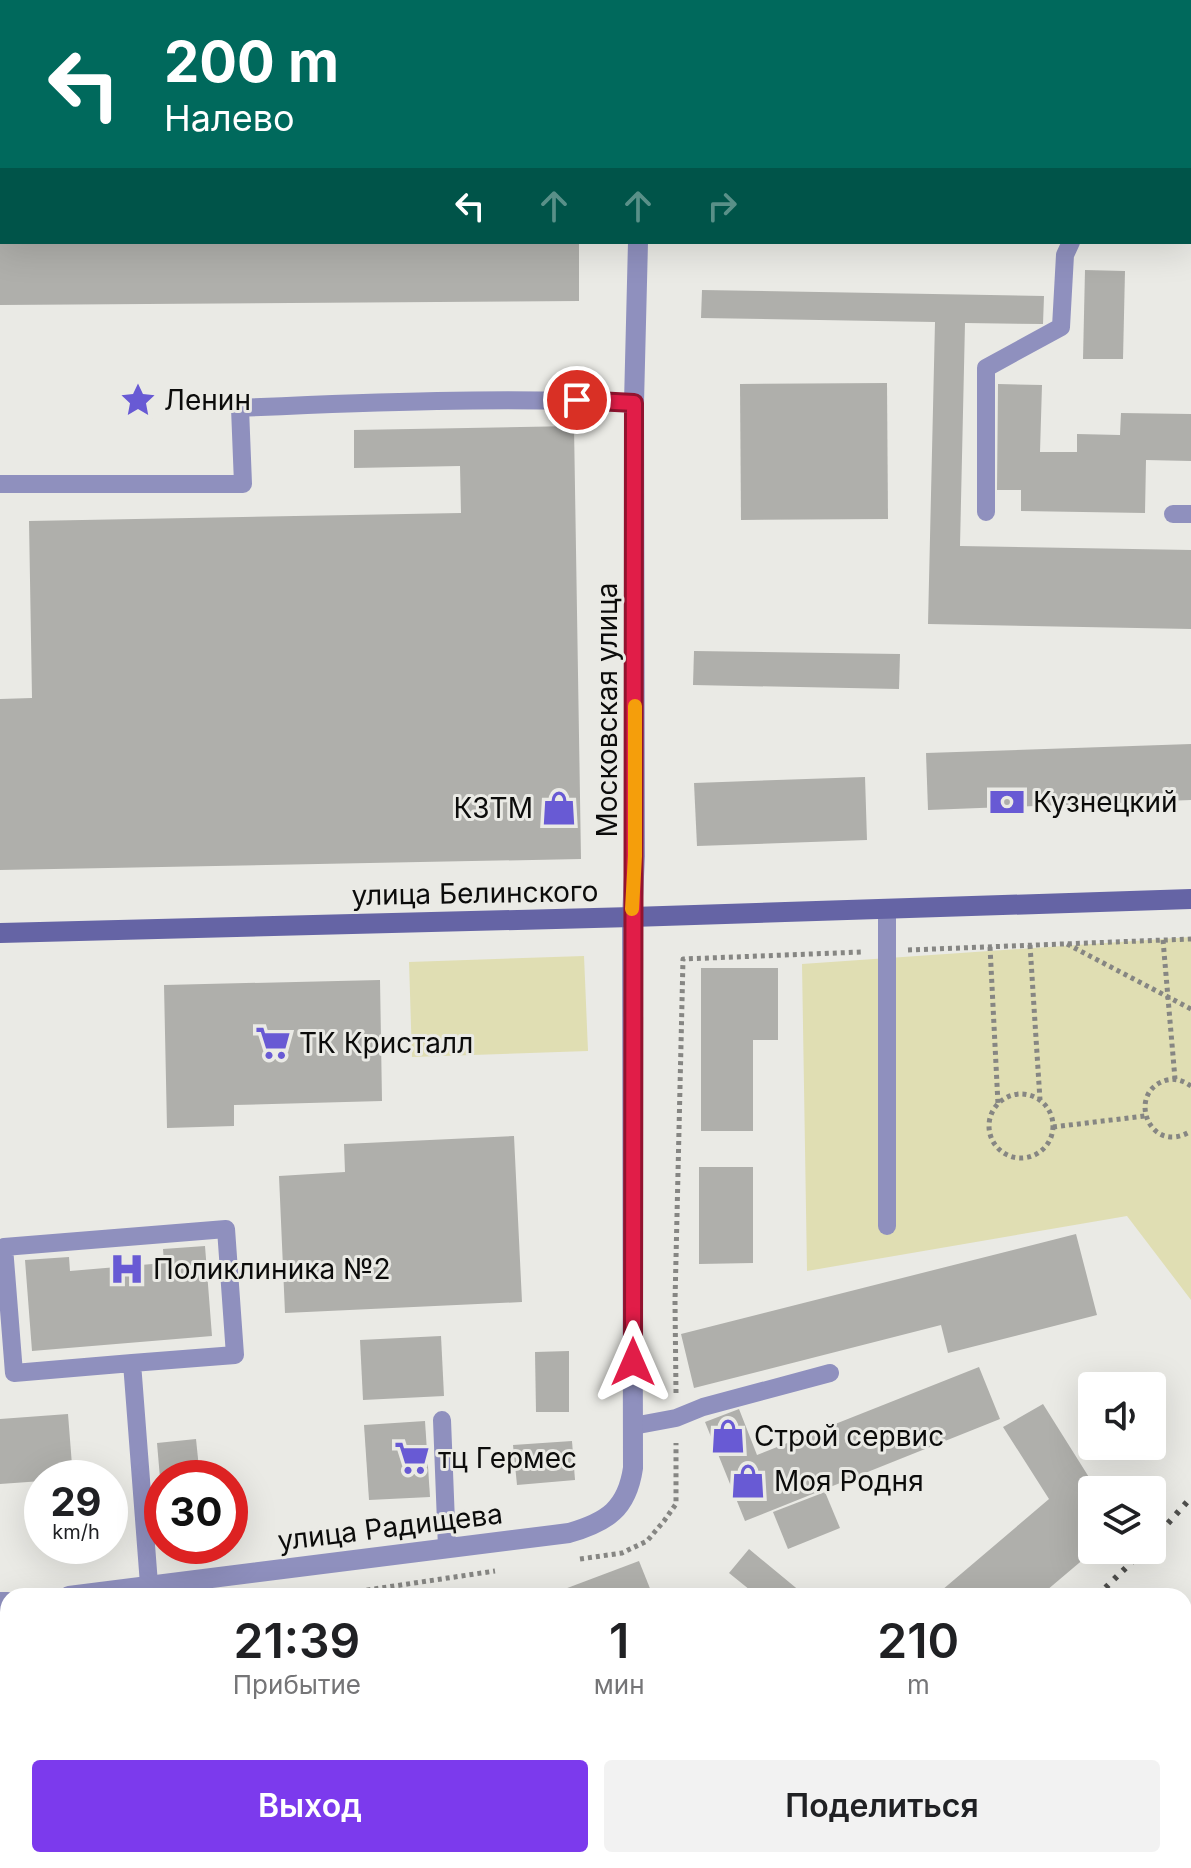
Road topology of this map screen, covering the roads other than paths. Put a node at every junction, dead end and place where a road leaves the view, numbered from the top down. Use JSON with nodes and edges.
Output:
{"nodes":[{"id":1,"x":638,"y":244,"type":"edge"},
{"id":2,"x":1070,"y":244,"type":"edge"},
{"id":3,"x":634,"y":403,"type":"junction"},
{"id":4,"x":0,"y":484,"type":"edge"},
{"id":5,"x":986,"y":512,"type":"dead end"},
{"id":6,"x":1191,"y":899,"type":"edge"},
{"id":7,"x":887,"y":909,"type":"junction"},
{"id":8,"x":632,"y":917,"type":"junction"},
{"id":9,"x":0,"y":933,"type":"edge"},
{"id":10,"x":887,"y":1226,"type":"dead end"},
{"id":11,"x":132,"y":1363,"type":"junction"},
{"id":12,"x":830,"y":1373,"type":"dead end"},
{"id":13,"x":442,"y":1420,"type":"dead end"},
{"id":14,"x":633,"y":1426,"type":"junction"},
{"id":15,"x":616,"y":1510,"type":"joint"},
{"id":16,"x":447,"y":1548,"type":"junction"},
{"id":17,"x":149,"y":1584,"type":"junction"},
{"id":18,"x":122,"y":1588,"type":"edge"}],
"edges":[{"from":1,"to":3,"type":"street","name":"Московская улица"},
{"from":2,"to":5,"type":"lane"},
{"from":3,"to":4,"type":"lane"},
{"from":3,"to":8,"type":"street","name":"Московская улица"},
{"from":6,"to":7,"type":"street","name":"улица Белинского"},
{"from":7,"to":8,"type":"street","name":"улица Белинского"},
{"from":7,"to":10,"type":"lane"},
{"from":8,"to":9,"type":"street","name":"улица Белинского"},
{"from":8,"to":14,"type":"street","name":"Московская улица"},
{"from":11,"to":11,"type":"lane"},
{"from":11,"to":17,"type":"lane"},
{"from":12,"to":14,"type":"lane"},
{"from":13,"to":16,"type":"lane"},
{"from":14,"to":15,"type":"street","name":"Московская улица"},
{"from":15,"to":16,"type":"street","name":"улица Радищева"},
{"from":16,"to":17,"type":"street","name":"улица Радищева"},
{"from":17,"to":18,"type":"street","name":"улица Радищева"}]}
